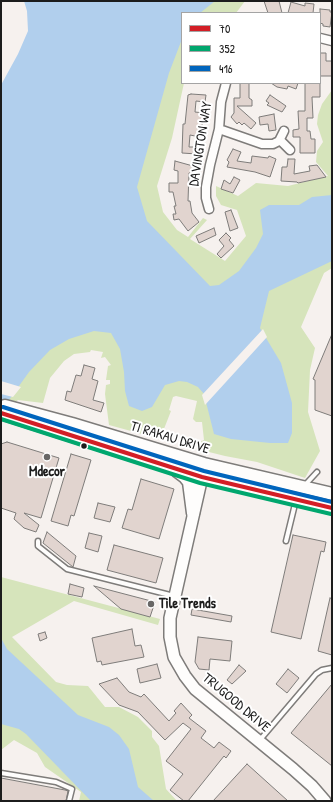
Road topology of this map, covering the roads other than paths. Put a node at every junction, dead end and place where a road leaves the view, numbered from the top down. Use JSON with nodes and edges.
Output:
{"nodes":[{"id":1,"x":321,"y":38,"type":"edge"},
{"id":2,"x":332,"y":41,"type":"edge"},
{"id":3,"x":226,"y":84,"type":"edge"},
{"id":4,"x":219,"y":130,"type":"junction"},
{"id":5,"x":284,"y":131,"type":"dead end"},
{"id":6,"x":280,"y":140,"type":"junction"},
{"id":7,"x":290,"y":150,"type":"dead end"},
{"id":8,"x":209,"y":209,"type":"dead end"},
{"id":9,"x":6,"y":411,"type":"edge"},
{"id":10,"x":204,"y":464,"type":"junction"},
{"id":11,"x":173,"y":468,"type":"junction"},
{"id":12,"x":317,"y":472,"type":"dead end"},
{"id":13,"x":202,"y":477,"type":"junction"},
{"id":14,"x":304,"y":487,"type":"junction"},
{"id":15,"x":332,"y":494,"type":"edge"},
{"id":16,"x":296,"y":500,"type":"junction"},
{"id":17,"x":332,"y":508,"type":"edge"},
{"id":18,"x":193,"y":513,"type":"junction"},
{"id":19,"x":38,"y":541,"type":"dead end"},
{"id":20,"x":286,"y":541,"type":"dead end"},
{"id":21,"x":175,"y":596,"type":"junction"},
{"id":22,"x":332,"y":668,"type":"edge"},
{"id":23,"x":258,"y":741,"type":"junction"},
{"id":24,"x":1,"y":773,"type":"edge"},
{"id":25,"x":69,"y":801,"type":"edge"},
{"id":26,"x":325,"y":801,"type":"edge"}],
"edges":[{"from":1,"to":2,"type":"street"},
{"from":3,"to":4,"type":"street","name":"DAVINGTON WAY"},
{"from":4,"to":6,"type":"street"},
{"from":4,"to":8,"type":"street","name":"DAVINGTON WAY"},
{"from":5,"to":6,"type":"street"},
{"from":6,"to":7,"type":"street"},
{"from":9,"to":10,"type":"main road","name":"TI RAKAU DRIVE"},
{"from":9,"to":11,"type":"main road","name":"TI RAKAU DRIVE"},
{"from":10,"to":13,"type":"main road","name":"TRUGOOD DRIVE"},
{"from":10,"to":14,"type":"main road","name":"TI RAKAU DRIVE"},
{"from":11,"to":13,"type":"main road","name":"TI RAKAU DRIVE"},
{"from":11,"to":18,"type":"main road"},
{"from":12,"to":14,"type":"lane"},
{"from":13,"to":16,"type":"main road","name":"TI RAKAU DRIVE"},
{"from":13,"to":18,"type":"main road","name":"TRUGOOD DRIVE"},
{"from":14,"to":15,"type":"main road","name":"TI RAKAU DRIVE"},
{"from":16,"to":17,"type":"main road","name":"TI RAKAU DRIVE"},
{"from":16,"to":20,"type":"lane"},
{"from":18,"to":21,"type":"main road","name":"TRUGOOD DRIVE"},
{"from":19,"to":21,"type":"lane"},
{"from":21,"to":23,"type":"main road","name":"TRUGOOD DRIVE"},
{"from":22,"to":23,"type":"lane"},
{"from":23,"to":26,"type":"main road","name":"TRUGOOD DRIVE"},
{"from":24,"to":25,"type":"lane"}]}
